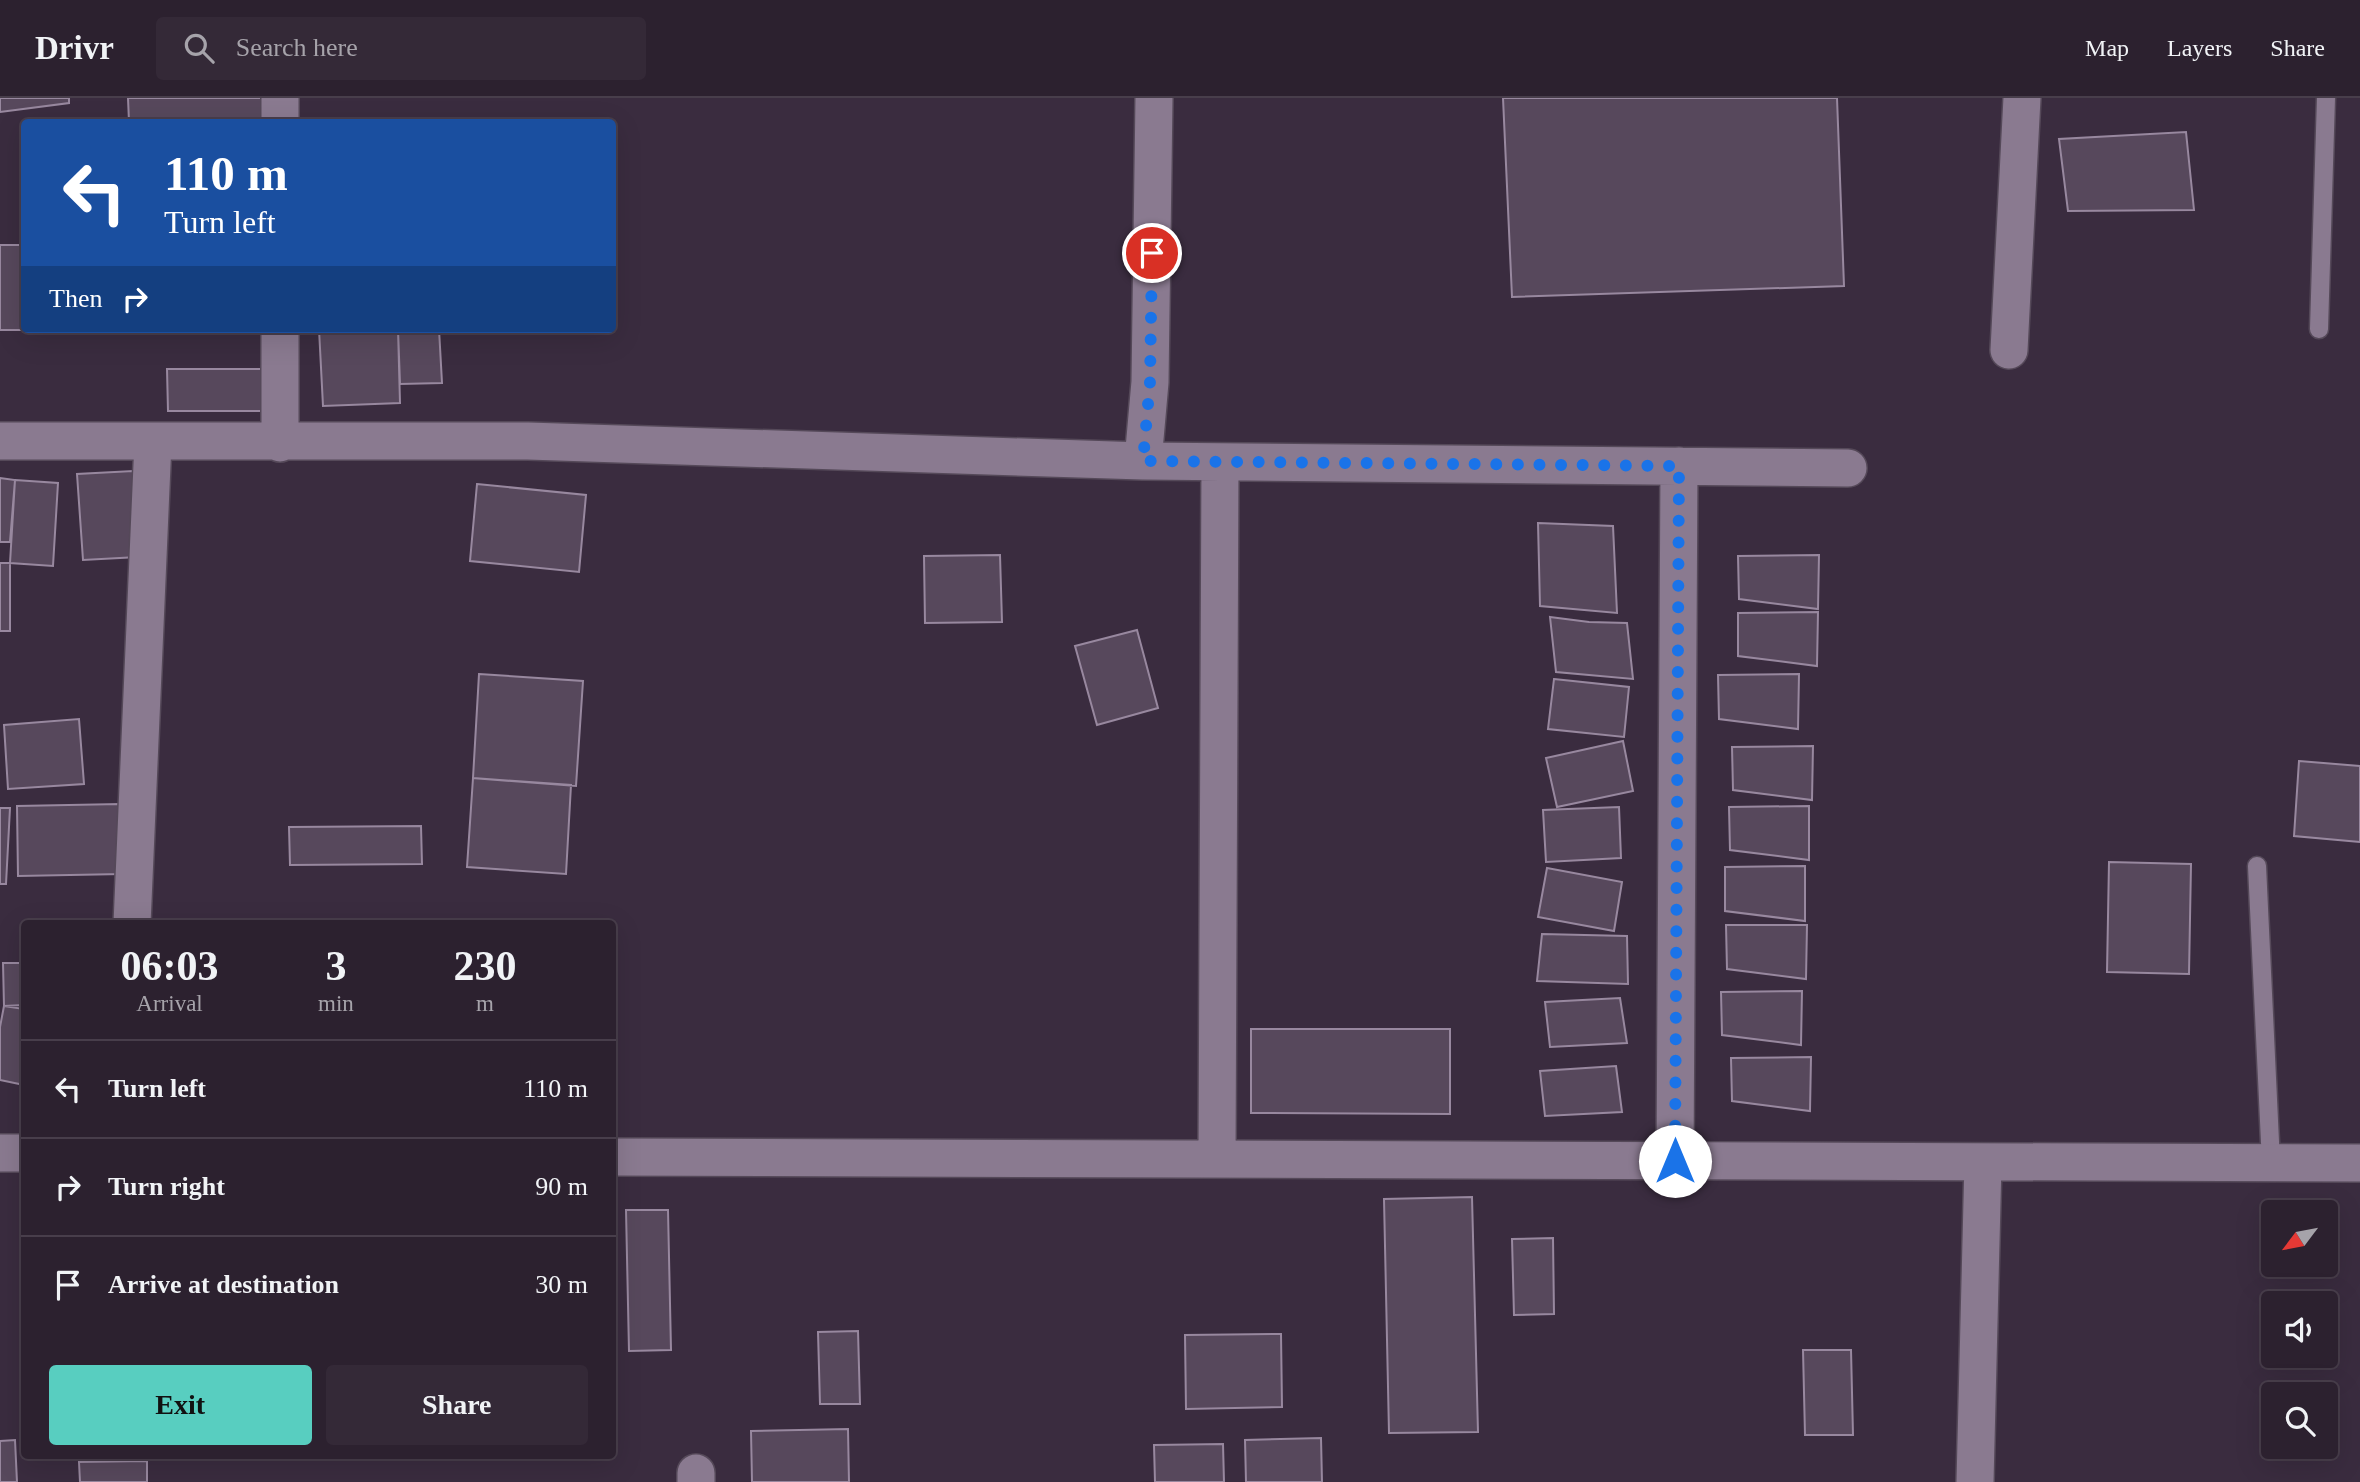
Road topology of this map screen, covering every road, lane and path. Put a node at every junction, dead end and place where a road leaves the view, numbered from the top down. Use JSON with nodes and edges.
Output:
{"nodes":[{"id":1,"x":280,"y":98,"type":"edge"},
{"id":2,"x":1154,"y":98,"type":"edge"},
{"id":3,"x":2022,"y":98,"type":"edge"},
{"id":4,"x":2326,"y":98,"type":"edge"},
{"id":5,"x":280,"y":119,"type":"edge"},
{"id":6,"x":2319,"y":329,"type":"dead end"},
{"id":7,"x":280,"y":333,"type":"edge"},
{"id":8,"x":2009,"y":350,"type":"dead end"},
{"id":9,"x":0,"y":441,"type":"edge"},
{"id":10,"x":153,"y":442,"type":"junction"},
{"id":11,"x":280,"y":443,"type":"junction"},
{"id":12,"x":1143,"y":461,"type":"junction"},
{"id":13,"x":1220,"y":461,"type":"junction"},
{"id":14,"x":1679,"y":466,"type":"junction"},
{"id":15,"x":1848,"y":468,"type":"dead end"},
{"id":16,"x":2257,"y":866,"type":"dead end"},
{"id":17,"x":132,"y":920,"type":"edge"},
{"id":18,"x":0,"y":1153,"type":"edge"},
{"id":19,"x":21,"y":1153,"type":"edge"},
{"id":20,"x":616,"y":1157,"type":"edge"},
{"id":21,"x":1217,"y":1159,"type":"junction"},
{"id":22,"x":1675,"y":1161,"type":"junction"},
{"id":23,"x":1983,"y":1161,"type":"junction"},
{"id":24,"x":2271,"y":1163,"type":"junction"},
{"id":25,"x":2360,"y":1163,"type":"edge"},
{"id":26,"x":1975,"y":1482,"type":"edge"}],
"edges":[{"from":1,"to":5,"type":"street"},
{"from":2,"to":12,"type":"street"},
{"from":3,"to":8,"type":"street"},
{"from":4,"to":6,"type":"lane"},
{"from":7,"to":11,"type":"street"},
{"from":9,"to":10,"type":"street"},
{"from":10,"to":11,"type":"street"},
{"from":10,"to":17,"type":"street"},
{"from":11,"to":12,"type":"street"},
{"from":12,"to":13,"type":"street"},
{"from":13,"to":14,"type":"street"},
{"from":13,"to":21,"type":"street"},
{"from":14,"to":15,"type":"street"},
{"from":14,"to":22,"type":"street"},
{"from":16,"to":24,"type":"lane"},
{"from":18,"to":19,"type":"street"},
{"from":20,"to":21,"type":"street"},
{"from":21,"to":22,"type":"street"},
{"from":22,"to":23,"type":"street"},
{"from":23,"to":24,"type":"street"},
{"from":23,"to":26,"type":"street"},
{"from":24,"to":25,"type":"street"}]}
